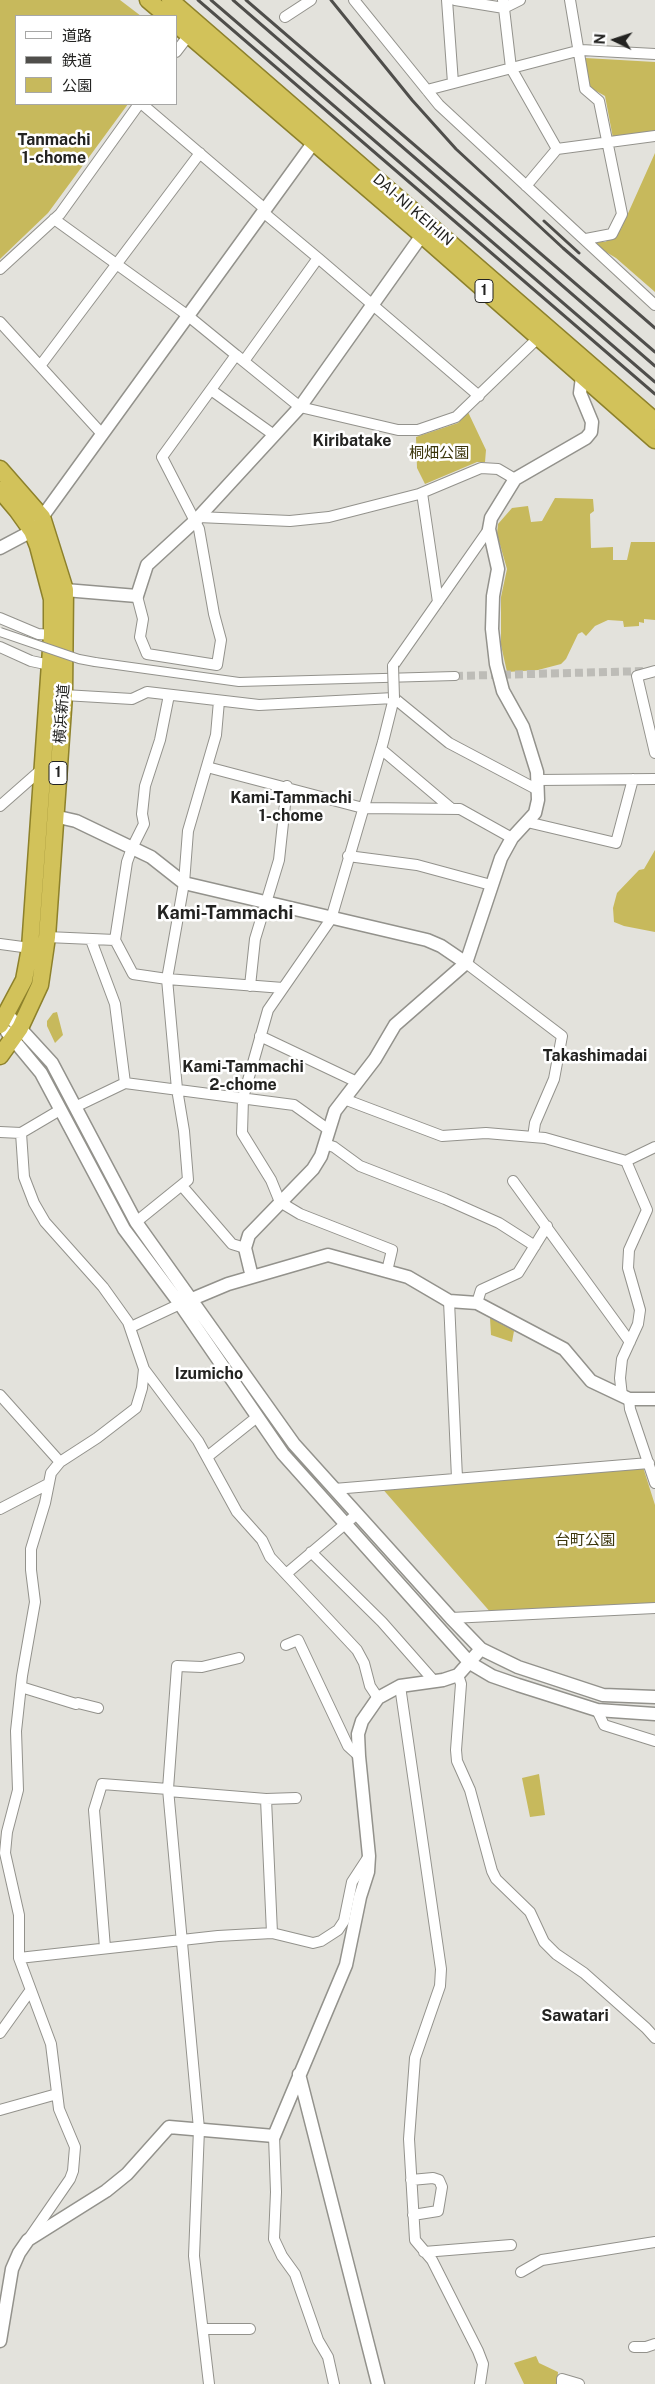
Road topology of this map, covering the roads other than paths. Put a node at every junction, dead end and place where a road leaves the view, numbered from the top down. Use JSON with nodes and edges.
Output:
{"nodes":[{"id":1,"x":148,"y":0,"type":"edge"},
{"id":2,"x":170,"y":0,"type":"edge"},
{"id":3,"x":311,"y":0,"type":"edge"},
{"id":4,"x":354,"y":0,"type":"edge"},
{"id":5,"x":447,"y":0,"type":"edge"},
{"id":6,"x":455,"y":0,"type":"edge"},
{"id":7,"x":520,"y":0,"type":"edge"},
{"id":8,"x":570,"y":0,"type":"edge"},
{"id":9,"x":504,"y":4,"type":"edge"},
{"id":10,"x":166,"y":15,"type":"edge"},
{"id":11,"x":285,"y":17,"type":"dead end"},
{"id":12,"x":182,"y":29,"type":"edge"},
{"id":13,"x":178,"y":44,"type":"edge"},
{"id":14,"x":579,"y":50,"type":"junction"},
{"id":15,"x":655,"y":54,"type":"edge"},
{"id":16,"x":511,"y":68,"type":"junction"},
{"id":17,"x":453,"y":83,"type":"junction"},
{"id":18,"x":426,"y":90,"type":"junction"},
{"id":19,"x":139,"y":105,"type":"edge"},
{"id":20,"x":141,"y":105,"type":"edge"},
{"id":21,"x":318,"y":136,"type":"junction"},
{"id":22,"x":655,"y":136,"type":"edge"},
{"id":23,"x":607,"y":142,"type":"junction"},
{"id":24,"x":557,"y":149,"type":"junction"},
{"id":25,"x":200,"y":153,"type":"junction"},
{"id":26,"x":526,"y":186,"type":"junction"},
{"id":27,"x":264,"y":210,"type":"junction"},
{"id":28,"x":54,"y":219,"type":"junction"},
{"id":29,"x":422,"y":235,"type":"junction"},
{"id":30,"x":586,"y":239,"type":"junction"},
{"id":31,"x":318,"y":258,"type":"junction"},
{"id":32,"x":116,"y":266,"type":"junction"},
{"id":33,"x":0,"y":269,"type":"edge"},
{"id":34,"x":372,"y":305,"type":"junction"},
{"id":35,"x":655,"y":305,"type":"edge"},
{"id":36,"x":187,"y":315,"type":"junction"},
{"id":37,"x":0,"y":322,"type":"edge"},
{"id":38,"x":538,"y":338,"type":"junction"},
{"id":39,"x":240,"y":358,"type":"junction"},
{"id":40,"x":40,"y":366,"type":"junction"},
{"id":41,"x":582,"y":377,"type":"junction"},
{"id":42,"x":211,"y":390,"type":"junction"},
{"id":43,"x":478,"y":396,"type":"junction"},
{"id":44,"x":300,"y":406,"type":"junction"},
{"id":45,"x":655,"y":421,"type":"edge"},
{"id":46,"x":102,"y":434,"type":"junction"},
{"id":47,"x":274,"y":435,"type":"junction"},
{"id":48,"x":655,"y":440,"type":"edge"},
{"id":49,"x":0,"y":469,"type":"edge"},
{"id":50,"x":514,"y":479,"type":"junction"},
{"id":51,"x":0,"y":490,"type":"edge"},
{"id":52,"x":422,"y":493,"type":"junction"},
{"id":53,"x":42,"y":517,"type":"junction"},
{"id":54,"x":197,"y":519,"type":"junction"},
{"id":55,"x":488,"y":529,"type":"junction"},
{"id":56,"x":32,"y":531,"type":"junction"},
{"id":57,"x":0,"y":548,"type":"edge"},
{"id":58,"x":65,"y":590,"type":"junction"},
{"id":59,"x":137,"y":596,"type":"junction"},
{"id":60,"x":438,"y":602,"type":"junction"},
{"id":61,"x":0,"y":618,"type":"edge"},
{"id":62,"x":0,"y":632,"type":"edge"},
{"id":63,"x":52,"y":635,"type":"junction"},
{"id":64,"x":0,"y":647,"type":"edge"},
{"id":65,"x":50,"y":665,"type":"junction"},
{"id":66,"x":655,"y":671,"type":"edge"},
{"id":67,"x":455,"y":676,"type":"tunnel mouth"},
{"id":68,"x":64,"y":695,"type":"junction"},
{"id":69,"x":169,"y":695,"type":"junction"},
{"id":70,"x":394,"y":698,"type":"junction"},
{"id":71,"x":219,"y":701,"type":"junction"},
{"id":72,"x":381,"y":750,"type":"junction"},
{"id":73,"x":655,"y":753,"type":"edge"},
{"id":74,"x":207,"y":766,"type":"junction"},
{"id":75,"x":42,"y":769,"type":"junction"},
{"id":76,"x":633,"y":779,"type":"junction"},
{"id":77,"x":655,"y":779,"type":"edge"},
{"id":78,"x":538,"y":785,"type":"junction"},
{"id":79,"x":287,"y":786,"type":"junction"},
{"id":80,"x":0,"y":806,"type":"edge"},
{"id":81,"x":363,"y":808,"type":"junction"},
{"id":82,"x":452,"y":809,"type":"junction"},
{"id":83,"x":54,"y":816,"type":"junction"},
{"id":84,"x":527,"y":822,"type":"junction"},
{"id":85,"x":512,"y":838,"type":"junction"},
{"id":86,"x":132,"y":848,"type":"junction"},
{"id":87,"x":348,"y":856,"type":"junction"},
{"id":88,"x":184,"y":883,"type":"junction"},
{"id":89,"x":491,"y":885,"type":"junction"},
{"id":90,"x":266,"y":903,"type":"junction"},
{"id":91,"x":331,"y":918,"type":"junction"},
{"id":92,"x":47,"y":938,"type":"junction"},
{"id":93,"x":91,"y":940,"type":"junction"},
{"id":94,"x":115,"y":940,"type":"junction"},
{"id":95,"x":0,"y":944,"type":"edge"},
{"id":96,"x":30,"y":948,"type":"junction"},
{"id":97,"x":466,"y":963,"type":"junction"},
{"id":98,"x":167,"y":979,"type":"junction"},
{"id":99,"x":250,"y":986,"type":"junction"},
{"id":100,"x":283,"y":988,"type":"junction"},
{"id":101,"x":3,"y":1021,"type":"edge"},
{"id":102,"x":16,"y":1033,"type":"junction"},
{"id":103,"x":260,"y":1036,"type":"junction"},
{"id":104,"x":0,"y":1056,"type":"edge"},
{"id":105,"x":357,"y":1082,"type":"junction"},
{"id":106,"x":125,"y":1083,"type":"junction"},
{"id":107,"x":177,"y":1089,"type":"junction"},
{"id":108,"x":244,"y":1098,"type":"junction"},
{"id":109,"x":344,"y":1099,"type":"junction"},
{"id":110,"x":75,"y":1107,"type":"junction"},
{"id":111,"x":60,"y":1110,"type":"junction"},
{"id":112,"x":329,"y":1130,"type":"junction"},
{"id":113,"x":0,"y":1132,"type":"edge"},
{"id":114,"x":21,"y":1133,"type":"junction"},
{"id":115,"x":533,"y":1137,"type":"junction"},
{"id":116,"x":325,"y":1144,"type":"junction"},
{"id":117,"x":655,"y":1147,"type":"edge"},
{"id":118,"x":626,"y":1161,"type":"junction"},
{"id":119,"x":513,"y":1181,"type":"dead end"},
{"id":120,"x":182,"y":1186,"type":"junction"},
{"id":121,"x":280,"y":1202,"type":"junction"},
{"id":122,"x":136,"y":1222,"type":"junction"},
{"id":123,"x":547,"y":1226,"type":"junction"},
{"id":124,"x":535,"y":1246,"type":"junction"},
{"id":125,"x":245,"y":1248,"type":"junction"},
{"id":126,"x":388,"y":1271,"type":"junction"},
{"id":127,"x":252,"y":1277,"type":"junction"},
{"id":128,"x":449,"y":1301,"type":"junction"},
{"id":129,"x":185,"y":1302,"type":"junction"},
{"id":130,"x":477,"y":1303,"type":"junction"},
{"id":131,"x":131,"y":1327,"type":"junction"},
{"id":132,"x":630,"y":1342,"type":"junction"},
{"id":133,"x":144,"y":1369,"type":"junction"},
{"id":134,"x":0,"y":1395,"type":"edge"},
{"id":135,"x":626,"y":1398,"type":"junction"},
{"id":136,"x":655,"y":1399,"type":"edge"},
{"id":137,"x":258,"y":1417,"type":"junction"},
{"id":138,"x":207,"y":1457,"type":"junction"},
{"id":139,"x":60,"y":1462,"type":"junction"},
{"id":140,"x":649,"y":1464,"type":"junction"},
{"id":141,"x":457,"y":1478,"type":"junction"},
{"id":142,"x":655,"y":1483,"type":"edge"},
{"id":143,"x":48,"y":1484,"type":"junction"},
{"id":144,"x":334,"y":1489,"type":"junction"},
{"id":145,"x":0,"y":1509,"type":"edge"},
{"id":146,"x":357,"y":1514,"type":"junction"},
{"id":147,"x":345,"y":1524,"type":"junction"},
{"id":148,"x":311,"y":1552,"type":"junction"},
{"id":149,"x":286,"y":1574,"type":"junction"},
{"id":150,"x":655,"y":1608,"type":"edge"},
{"id":151,"x":451,"y":1618,"type":"junction"},
{"id":152,"x":286,"y":1645,"type":"dead end"},
{"id":153,"x":481,"y":1649,"type":"junction"},
{"id":154,"x":239,"y":1658,"type":"dead end"},
{"id":155,"x":470,"y":1663,"type":"junction"},
{"id":156,"x":458,"y":1675,"type":"junction"},
{"id":157,"x":434,"y":1681,"type":"junction"},
{"id":158,"x":400,"y":1686,"type":"junction"},
{"id":159,"x":21,"y":1687,"type":"junction"},
{"id":160,"x":655,"y":1697,"type":"edge"},
{"id":161,"x":378,"y":1698,"type":"junction"},
{"id":162,"x":98,"y":1708,"type":"dead end"},
{"id":163,"x":597,"y":1710,"type":"junction"},
{"id":164,"x":655,"y":1714,"type":"edge"},
{"id":165,"x":655,"y":1741,"type":"edge"},
{"id":166,"x":358,"y":1756,"type":"junction"},
{"id":167,"x":168,"y":1790,"type":"junction"},
{"id":168,"x":296,"y":1798,"type":"dead end"},
{"id":169,"x":266,"y":1799,"type":"junction"},
{"id":170,"x":369,"y":1856,"type":"junction"},
{"id":171,"x":272,"y":1933,"type":"junction"},
{"id":172,"x":182,"y":1942,"type":"junction"},
{"id":173,"x":105,"y":1948,"type":"junction"},
{"id":174,"x":19,"y":1958,"type":"junction"},
{"id":175,"x":30,"y":1991,"type":"junction"},
{"id":176,"x":0,"y":2032,"type":"edge"},
{"id":177,"x":655,"y":2038,"type":"edge"},
{"id":178,"x":299,"y":2074,"type":"junction"},
{"id":179,"x":57,"y":2094,"type":"junction"},
{"id":180,"x":0,"y":2110,"type":"edge"},
{"id":181,"x":199,"y":2129,"type":"junction"},
{"id":182,"x":274,"y":2136,"type":"junction"},
{"id":183,"x":411,"y":2180,"type":"junction"},
{"id":184,"x":413,"y":2215,"type":"junction"},
{"id":185,"x":28,"y":2240,"type":"junction"},
{"id":186,"x":655,"y":2242,"type":"edge"},
{"id":187,"x":511,"y":2245,"type":"dead end"},
{"id":188,"x":424,"y":2252,"type":"junction"},
{"id":189,"x":521,"y":2272,"type":"dead end"},
{"id":190,"x":203,"y":2329,"type":"junction"},
{"id":191,"x":250,"y":2329,"type":"dead end"},
{"id":192,"x":0,"y":2341,"type":"edge"},
{"id":193,"x":655,"y":2344,"type":"edge"},
{"id":194,"x":634,"y":2347,"type":"dead end"},
{"id":195,"x":209,"y":2384,"type":"edge"},
{"id":196,"x":334,"y":2384,"type":"edge"},
{"id":197,"x":378,"y":2384,"type":"edge"},
{"id":198,"x":480,"y":2384,"type":"edge"},
{"id":199,"x":562,"y":2384,"type":"edge"},
{"id":200,"x":579,"y":2384,"type":"edge"}],
"edges":[{"from":1,"to":10,"type":"highway"},
{"from":2,"to":21,"type":"highway","name":"DAI-NI KEIHIN","number":"1"},
{"from":3,"to":11,"type":"street"},
{"from":4,"to":18,"type":"street"},
{"from":5,"to":17,"type":"street"},
{"from":6,"to":9,"type":"street"},
{"from":7,"to":9,"type":"street"},
{"from":8,"to":14,"type":"street"},
{"from":9,"to":16,"type":"street"},
{"from":12,"to":13,"type":"street"},
{"from":12,"to":21,"type":"highway","name":"DAI-NI KEIHIN","number":"1"},
{"from":14,"to":15,"type":"street"},
{"from":14,"to":16,"type":"street"},
{"from":14,"to":23,"type":"street"},
{"from":16,"to":17,"type":"street"},
{"from":16,"to":24,"type":"street"},
{"from":17,"to":18,"type":"street"},
{"from":18,"to":26,"type":"street"},
{"from":19,"to":28,"type":"street"},
{"from":20,"to":25,"type":"street"},
{"from":21,"to":27,"type":"street"},
{"from":21,"to":29,"type":"highway","name":"DAI-NI KEIHIN","number":"1"},
{"from":21,"to":45,"type":"highway","name":"DAI-NI KEIHIN","number":"1"},
{"from":22,"to":23,"type":"street"},
{"from":23,"to":24,"type":"street"},
{"from":23,"to":30,"type":"street"},
{"from":24,"to":26,"type":"street"},
{"from":25,"to":27,"type":"street"},
{"from":25,"to":32,"type":"street"},
{"from":26,"to":30,"type":"street"},
{"from":27,"to":31,"type":"street"},
{"from":27,"to":36,"type":"street"},
{"from":28,"to":32,"type":"street"},
{"from":28,"to":33,"type":"street"},
{"from":29,"to":34,"type":"street"},
{"from":29,"to":38,"type":"highway","name":"DAI-NI KEIHIN","number":"1"},
{"from":30,"to":35,"type":"street"},
{"from":31,"to":34,"type":"street"},
{"from":31,"to":39,"type":"street"},
{"from":32,"to":36,"type":"street"},
{"from":32,"to":40,"type":"street"},
{"from":34,"to":43,"type":"street"},
{"from":34,"to":44,"type":"street"},
{"from":36,"to":39,"type":"street"},
{"from":36,"to":46,"type":"street"},
{"from":37,"to":40,"type":"street"},
{"from":38,"to":41,"type":"highway","name":"DAI-NI KEIHIN","number":"1"},
{"from":38,"to":43,"type":"street"},
{"from":39,"to":42,"type":"street"},
{"from":39,"to":44,"type":"street"},
{"from":40,"to":46,"type":"street"},
{"from":41,"to":48,"type":"highway","name":"DAI-NI KEIHIN","number":"1"},
{"from":41,"to":50,"type":"street"},
{"from":42,"to":47,"type":"street"},
{"from":42,"to":54,"type":"street"},
{"from":43,"to":44,"type":"street"},
{"from":44,"to":47,"type":"street"},
{"from":46,"to":53,"type":"street"},
{"from":47,"to":54,"type":"street"},
{"from":49,"to":53,"type":"highway","name":"横浜新道","number":"1"},
{"from":50,"to":52,"type":"street"},
{"from":50,"to":55,"type":"street"},
{"from":51,"to":56,"type":"highway","name":"横浜新道","number":"1"},
{"from":52,"to":54,"type":"street"},
{"from":52,"to":60,"type":"street"},
{"from":53,"to":56,"type":"street"},
{"from":53,"to":58,"type":"highway","name":"横浜新道","number":"1"},
{"from":54,"to":59,"type":"street"},
{"from":54,"to":59,"type":"street"},
{"from":55,"to":60,"type":"street"},
{"from":55,"to":78,"type":"street"},
{"from":56,"to":57,"type":"street"},
{"from":56,"to":63,"type":"highway","name":"横浜新道","number":"1"},
{"from":58,"to":59,"type":"street"},
{"from":58,"to":68,"type":"highway","name":"横浜新道","number":"1"},
{"from":60,"to":70,"type":"street","bridge":true},
{"from":61,"to":63,"type":"street"},
{"from":62,"to":67,"type":"street","bridge":true},
{"from":63,"to":65,"type":"highway","name":"横浜新道","number":"1"},
{"from":64,"to":65,"type":"street"},
{"from":65,"to":75,"type":"highway","name":"横浜新道","number":"1"},
{"from":66,"to":73,"type":"street"},
{"from":68,"to":69,"type":"street"},
{"from":68,"to":83,"type":"highway","name":"横浜新道","number":"1"},
{"from":69,"to":71,"type":"street"},
{"from":69,"to":86,"type":"street"},
{"from":70,"to":71,"type":"street"},
{"from":70,"to":72,"type":"street"},
{"from":70,"to":78,"type":"street"},
{"from":71,"to":74,"type":"street"},
{"from":72,"to":81,"type":"street"},
{"from":72,"to":82,"type":"street"},
{"from":74,"to":79,"type":"street"},
{"from":74,"to":88,"type":"street"},
{"from":75,"to":80,"type":"street"},
{"from":75,"to":96,"type":"highway","name":"横浜新道","number":"1"},
{"from":76,"to":77,"type":"street"},
{"from":76,"to":78,"type":"street"},
{"from":76,"to":84,"type":"street"},
{"from":78,"to":84,"type":"street"},
{"from":79,"to":81,"type":"street"},
{"from":79,"to":90,"type":"street"},
{"from":81,"to":82,"type":"street"},
{"from":81,"to":87,"type":"street"},
{"from":82,"to":85,"type":"street"},
{"from":83,"to":86,"type":"street"},
{"from":83,"to":92,"type":"highway","name":"横浜新道","number":"1"},
{"from":84,"to":85,"type":"street"},
{"from":85,"to":89,"type":"street"},
{"from":86,"to":88,"type":"street"},
{"from":86,"to":94,"type":"street"},
{"from":87,"to":89,"type":"street"},
{"from":87,"to":91,"type":"street"},
{"from":88,"to":90,"type":"street"},
{"from":88,"to":98,"type":"street"},
{"from":89,"to":97,"type":"street"},
{"from":90,"to":91,"type":"street"},
{"from":90,"to":99,"type":"street"},
{"from":91,"to":97,"type":"street"},
{"from":91,"to":100,"type":"street"},
{"from":92,"to":93,"type":"street"},
{"from":92,"to":102,"type":"highway","name":"横浜新道","number":"1"},
{"from":93,"to":94,"type":"street"},
{"from":93,"to":106,"type":"street"},
{"from":94,"to":98,"type":"street"},
{"from":95,"to":96,"type":"street"},
{"from":96,"to":101,"type":"highway","name":"横浜新道","number":"1"},
{"from":97,"to":105,"type":"street"},
{"from":97,"to":115,"type":"street"},
{"from":98,"to":99,"type":"street"},
{"from":98,"to":107,"type":"street"},
{"from":99,"to":100,"type":"street"},
{"from":100,"to":103,"type":"street"},
{"from":101,"to":102,"type":"street"},
{"from":102,"to":104,"type":"highway","name":"横浜新道","number":"1"},
{"from":102,"to":110,"type":"street"},
{"from":102,"to":111,"type":"street"},
{"from":103,"to":105,"type":"street"},
{"from":103,"to":108,"type":"street"},
{"from":105,"to":109,"type":"street"},
{"from":106,"to":107,"type":"street"},
{"from":106,"to":110,"type":"street"},
{"from":107,"to":108,"type":"street"},
{"from":107,"to":120,"type":"street"},
{"from":108,"to":112,"type":"street"},
{"from":108,"to":121,"type":"street"},
{"from":109,"to":112,"type":"street"},
{"from":109,"to":115,"type":"street"},
{"from":110,"to":122,"type":"street"},
{"from":111,"to":114,"type":"street"},
{"from":111,"to":129,"type":"street"},
{"from":112,"to":116,"type":"street"},
{"from":113,"to":114,"type":"street"},
{"from":114,"to":131,"type":"street"},
{"from":115,"to":118,"type":"street"},
{"from":116,"to":121,"type":"street"},
{"from":116,"to":124,"type":"street"},
{"from":117,"to":118,"type":"street"},
{"from":118,"to":132,"type":"street"},
{"from":119,"to":123,"type":"street"},
{"from":120,"to":122,"type":"street"},
{"from":120,"to":125,"type":"street"},
{"from":121,"to":125,"type":"street"},
{"from":121,"to":126,"type":"street"},
{"from":122,"to":129,"type":"street"},
{"from":123,"to":124,"type":"street"},
{"from":123,"to":132,"type":"street"},
{"from":124,"to":130,"type":"street"},
{"from":125,"to":127,"type":"street"},
{"from":126,"to":127,"type":"street"},
{"from":126,"to":128,"type":"street"},
{"from":127,"to":129,"type":"street"},
{"from":128,"to":130,"type":"street"},
{"from":128,"to":141,"type":"street"},
{"from":129,"to":131,"type":"street"},
{"from":129,"to":137,"type":"street"},
{"from":129,"to":144,"type":"street"},
{"from":130,"to":135,"type":"street"},
{"from":131,"to":133,"type":"street"},
{"from":132,"to":135,"type":"street"},
{"from":133,"to":138,"type":"street"},
{"from":133,"to":139,"type":"street"},
{"from":134,"to":139,"type":"street"},
{"from":135,"to":136,"type":"street"},
{"from":135,"to":140,"type":"street"},
{"from":137,"to":138,"type":"street"},
{"from":137,"to":147,"type":"street"},
{"from":138,"to":149,"type":"street"},
{"from":139,"to":143,"type":"street"},
{"from":140,"to":141,"type":"street"},
{"from":140,"to":142,"type":"street"},
{"from":141,"to":144,"type":"street"},
{"from":143,"to":145,"type":"street"},
{"from":143,"to":159,"type":"street"},
{"from":144,"to":146,"type":"street"},
{"from":146,"to":147,"type":"street"},
{"from":146,"to":151,"type":"street"},
{"from":147,"to":148,"type":"street"},
{"from":147,"to":155,"type":"street"},
{"from":148,"to":149,"type":"street"},
{"from":148,"to":157,"type":"street"},
{"from":149,"to":161,"type":"street"},
{"from":150,"to":151,"type":"street"},
{"from":151,"to":153,"type":"street"},
{"from":152,"to":166,"type":"street"},
{"from":153,"to":155,"type":"street"},
{"from":153,"to":160,"type":"street"},
{"from":154,"to":167,"type":"street"},
{"from":155,"to":156,"type":"street"},
{"from":155,"to":163,"type":"street"},
{"from":156,"to":157,"type":"street"},
{"from":156,"to":177,"type":"street"},
{"from":157,"to":158,"type":"street"},
{"from":158,"to":161,"type":"street"},
{"from":158,"to":183,"type":"street"},
{"from":159,"to":162,"type":"street"},
{"from":159,"to":174,"type":"street"},
{"from":161,"to":166,"type":"street"},
{"from":163,"to":164,"type":"street"},
{"from":163,"to":165,"type":"street"},
{"from":166,"to":170,"type":"street"},
{"from":167,"to":169,"type":"street"},
{"from":167,"to":172,"type":"street"},
{"from":167,"to":173,"type":"street"},
{"from":168,"to":169,"type":"street"},
{"from":169,"to":171,"type":"street"},
{"from":170,"to":171,"type":"street"},
{"from":170,"to":178,"type":"street"},
{"from":171,"to":172,"type":"street"},
{"from":172,"to":173,"type":"street"},
{"from":172,"to":181,"type":"street"},
{"from":173,"to":174,"type":"street"},
{"from":174,"to":175,"type":"street"},
{"from":175,"to":176,"type":"street"},
{"from":175,"to":179,"type":"street"},
{"from":178,"to":182,"type":"street"},
{"from":178,"to":197,"type":"street"},
{"from":179,"to":180,"type":"street"},
{"from":179,"to":185,"type":"street"},
{"from":181,"to":182,"type":"street"},
{"from":181,"to":185,"type":"street"},
{"from":181,"to":190,"type":"street"},
{"from":182,"to":196,"type":"street"},
{"from":183,"to":184,"type":"street"},
{"from":183,"to":184,"type":"street"},
{"from":184,"to":188,"type":"street"},
{"from":185,"to":192,"type":"street"},
{"from":186,"to":189,"type":"street"},
{"from":187,"to":188,"type":"street"},
{"from":188,"to":198,"type":"street"},
{"from":190,"to":191,"type":"street"},
{"from":190,"to":195,"type":"street"},
{"from":193,"to":194,"type":"street"},
{"from":199,"to":200,"type":"street"}]}
